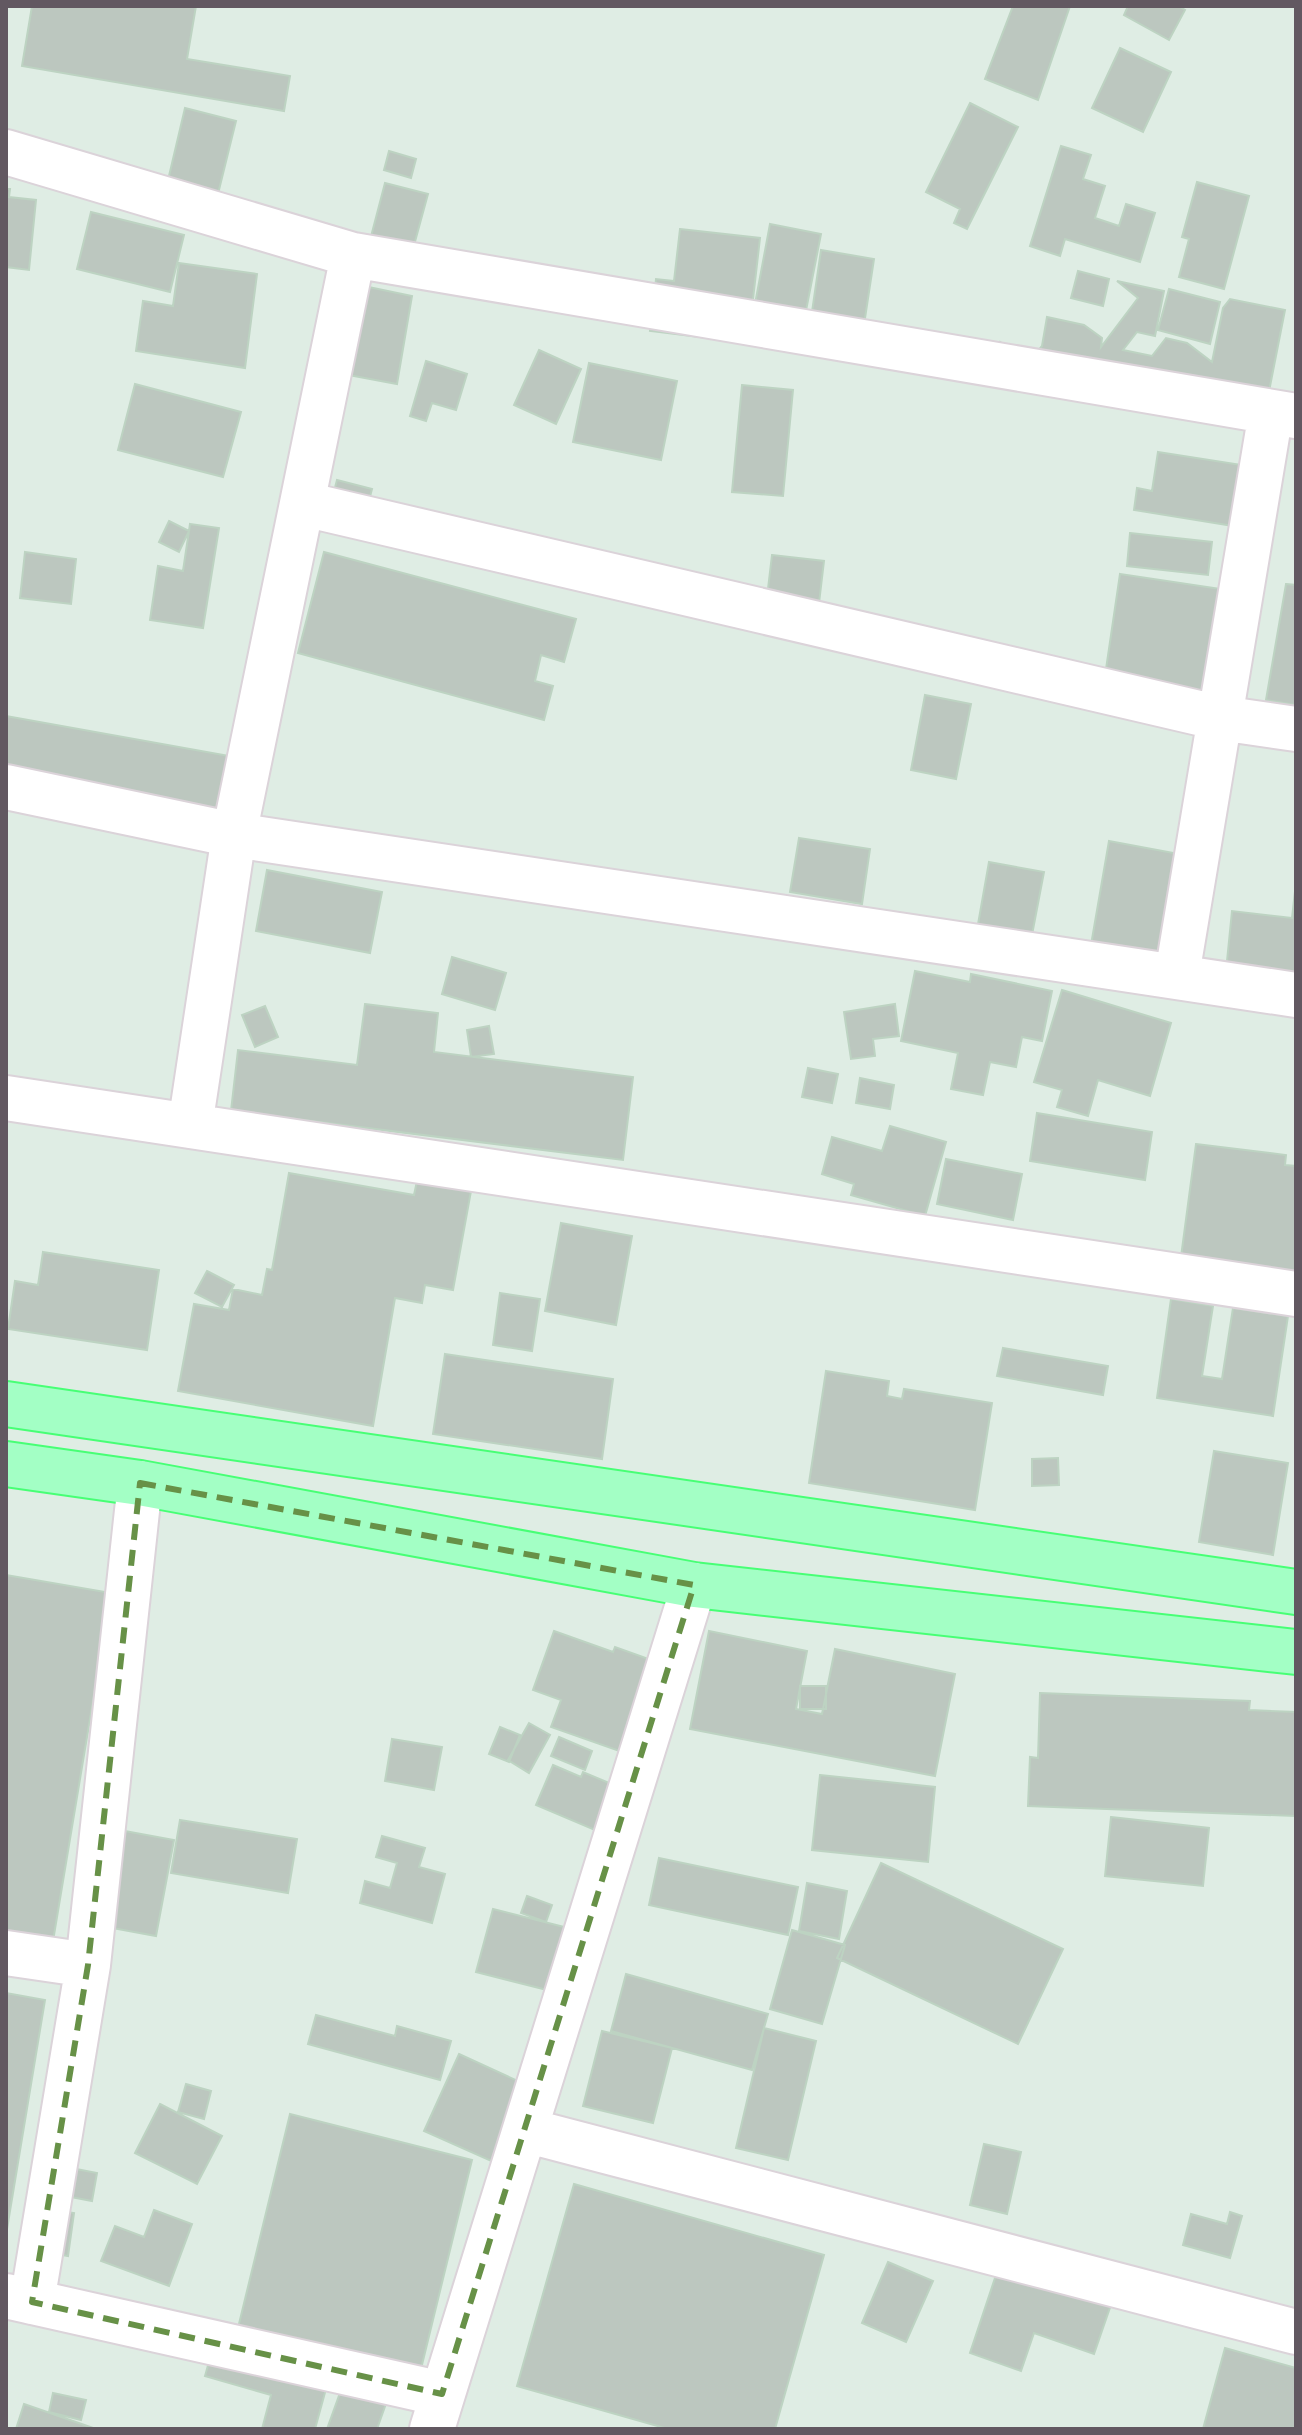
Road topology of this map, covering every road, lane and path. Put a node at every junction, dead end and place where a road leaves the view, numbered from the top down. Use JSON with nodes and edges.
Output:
{"nodes":[{"id":1,"x":6,"y":152,"type":"edge"},
{"id":2,"x":353,"y":255,"type":"junction"},
{"id":3,"x":1283,"y":414,"type":"edge"},
{"id":4,"x":304,"y":504,"type":"junction"},
{"id":5,"x":1220,"y":718,"type":"junction"},
{"id":6,"x":1296,"y":729,"type":"edge"},
{"id":7,"x":6,"y":787,"type":"edge"},
{"id":8,"x":234,"y":835,"type":"junction"},
{"id":9,"x":1177,"y":975,"type":"junction"},
{"id":10,"x":1296,"y":995,"type":"edge"},
{"id":11,"x":6,"y":1098,"type":"edge"},
{"id":12,"x":190,"y":1126,"type":"junction"},
{"id":13,"x":1296,"y":1294,"type":"edge"},
{"id":14,"x":6,"y":1404,"type":"edge"},
{"id":15,"x":6,"y":1464,"type":"edge"},
{"id":16,"x":140,"y":1483,"type":"junction"},
{"id":17,"x":694,"y":1585,"type":"junction"},
{"id":18,"x":1296,"y":1592,"type":"edge"},
{"id":19,"x":1296,"y":1652,"type":"edge"},
{"id":20,"x":6,"y":1953,"type":"edge"},
{"id":21,"x":88,"y":1965,"type":"junction"},
{"id":22,"x":525,"y":2130,"type":"junction"},
{"id":23,"x":19,"y":2299,"type":"edge"},
{"id":24,"x":1296,"y":2332,"type":"edge"},
{"id":25,"x":437,"y":2412,"type":"edge"}],
"edges":[{"from":1,"to":2,"type":"street"},
{"from":2,"to":3,"type":"street"},
{"from":2,"to":4,"type":"street"},
{"from":3,"to":5,"type":"street"},
{"from":4,"to":5,"type":"street"},
{"from":4,"to":8,"type":"street"},
{"from":5,"to":6,"type":"street"},
{"from":5,"to":9,"type":"street"},
{"from":7,"to":8,"type":"street"},
{"from":8,"to":9,"type":"street"},
{"from":8,"to":12,"type":"street"},
{"from":9,"to":10,"type":"street"},
{"from":11,"to":12,"type":"street"},
{"from":12,"to":13,"type":"street"},
{"from":14,"to":18,"type":"main road"},
{"from":15,"to":16,"type":"main road"},
{"from":16,"to":17,"type":"main road"},
{"from":16,"to":21,"type":"street"},
{"from":17,"to":19,"type":"main road"},
{"from":17,"to":22,"type":"street"},
{"from":20,"to":21,"type":"street"},
{"from":21,"to":23,"type":"street"},
{"from":22,"to":24,"type":"street"},
{"from":22,"to":25,"type":"street"},
{"from":23,"to":25,"type":"street"}]}
